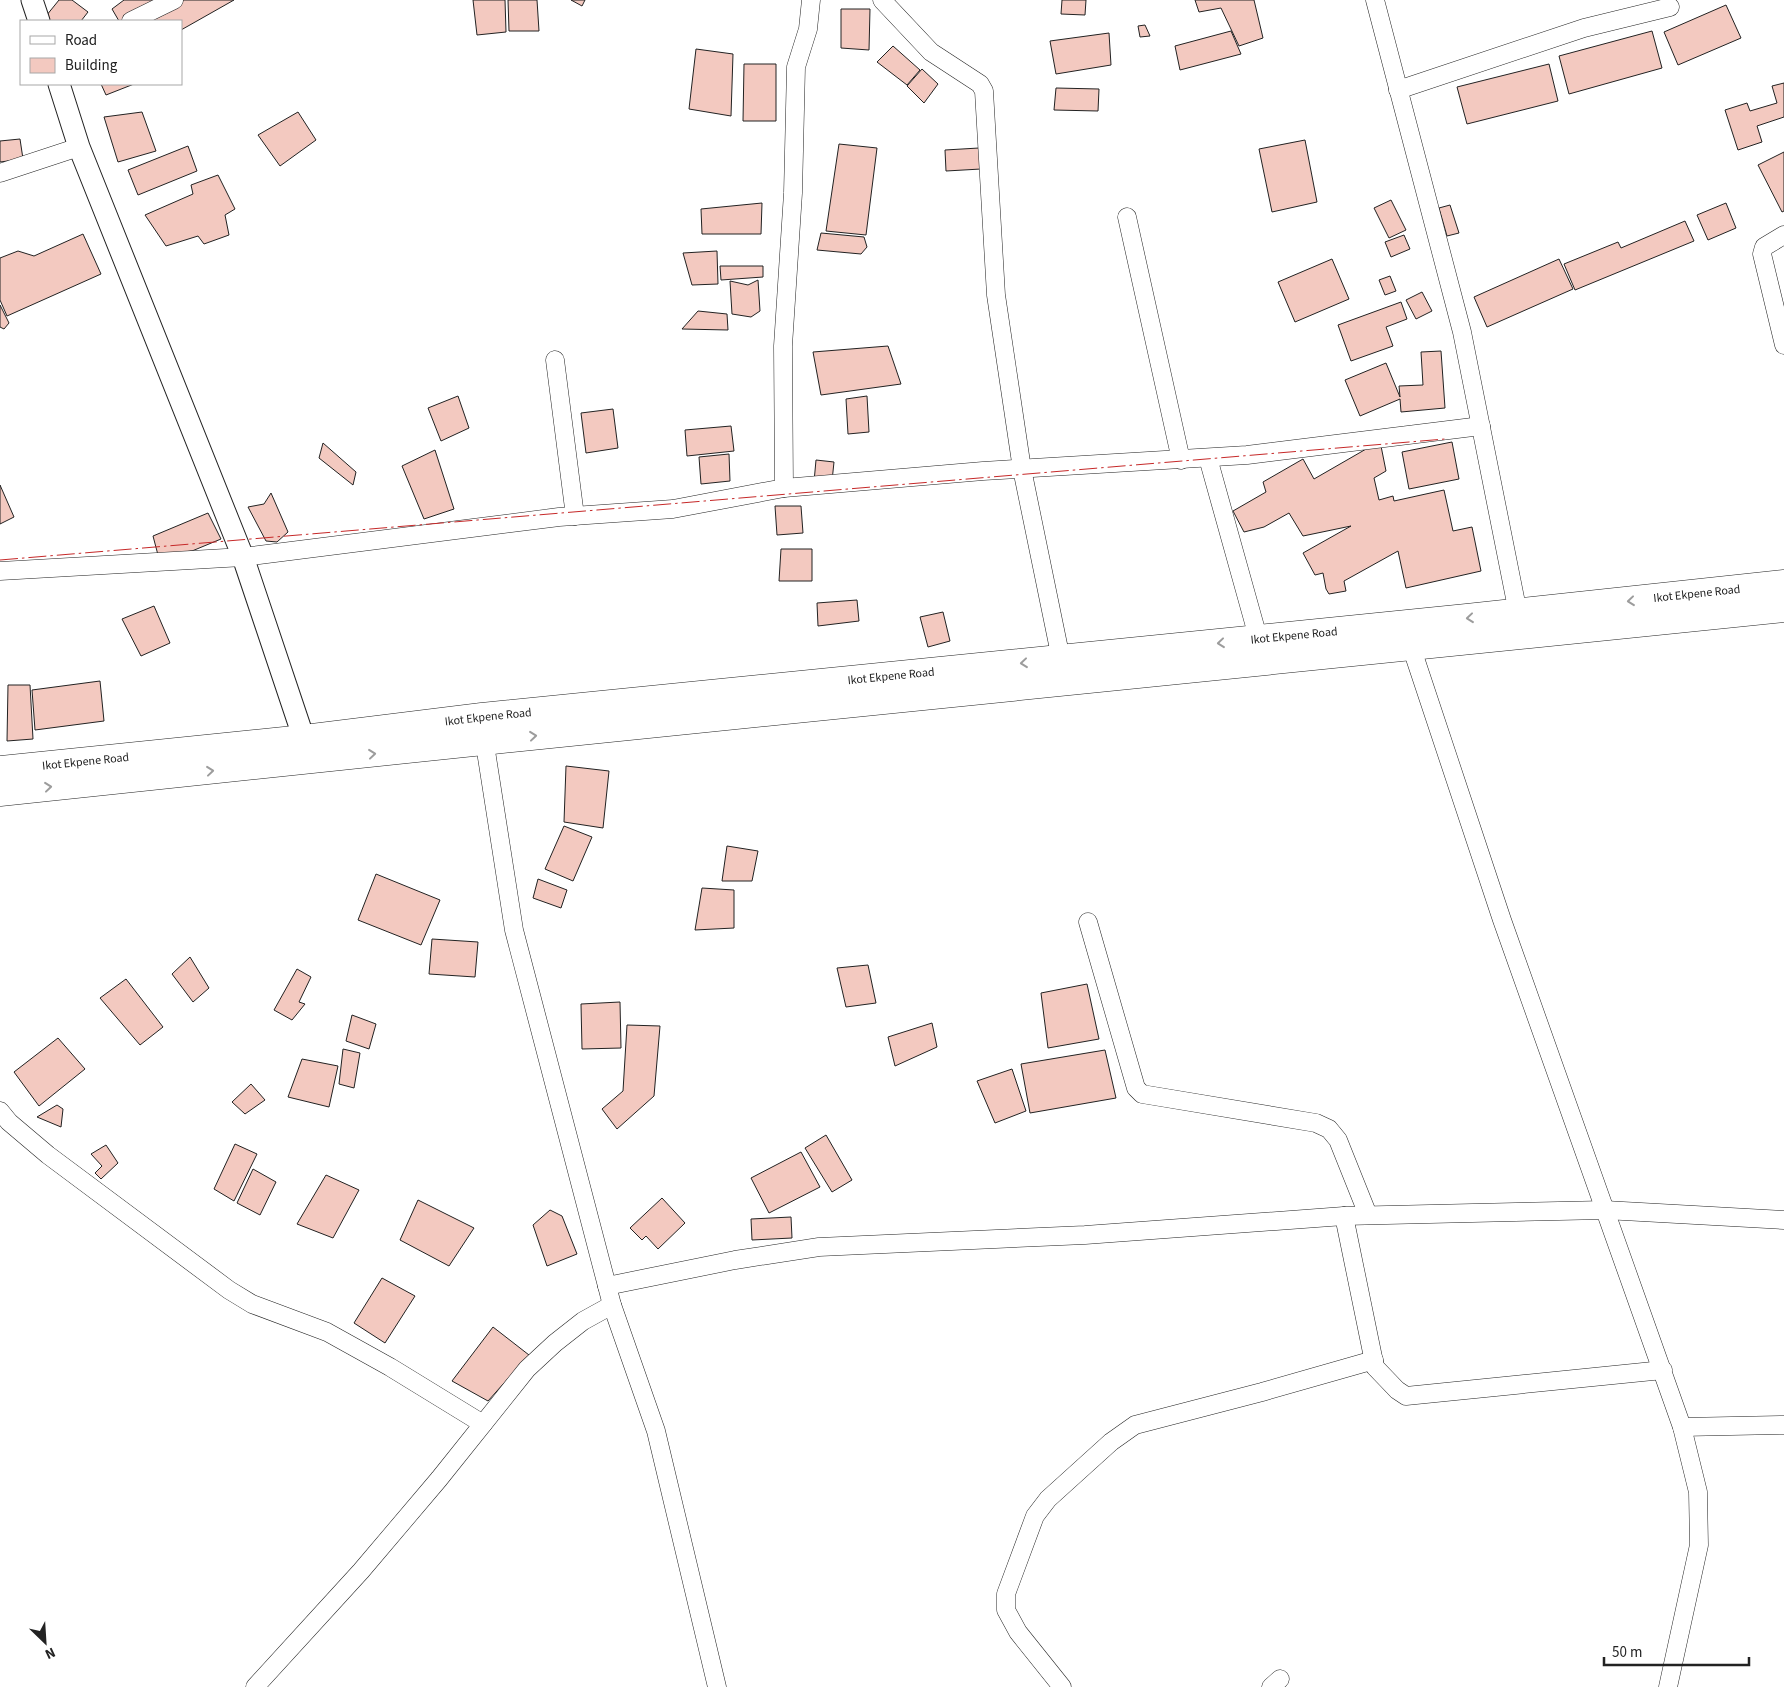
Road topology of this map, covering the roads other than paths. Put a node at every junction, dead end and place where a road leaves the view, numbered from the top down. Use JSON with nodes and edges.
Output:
{"nodes":[{"id":1,"x":32,"y":0,"type":"edge"},
{"id":2,"x":174,"y":0,"type":"edge"},
{"id":3,"x":811,"y":0,"type":"edge"},
{"id":4,"x":882,"y":0,"type":"edge"},
{"id":5,"x":1375,"y":0,"type":"edge"},
{"id":6,"x":1670,"y":6,"type":"dead end"},
{"id":7,"x":39,"y":20,"type":"edge"},
{"id":8,"x":134,"y":20,"type":"edge"},
{"id":9,"x":59,"y":85,"type":"edge"},
{"id":10,"x":1398,"y":90,"type":"junction"},
{"id":11,"x":79,"y":146,"type":"junction"},
{"id":12,"x":0,"y":174,"type":"edge"},
{"id":13,"x":1126,"y":217,"type":"dead end"},
{"id":14,"x":1784,"y":234,"type":"edge"},
{"id":15,"x":1784,"y":345,"type":"edge"},
{"id":16,"x":555,"y":360,"type":"dead end"},
{"id":17,"x":1481,"y":426,"type":"junction"},
{"id":18,"x":1208,"y":458,"type":"junction"},
{"id":19,"x":1181,"y":460,"type":"junction"},
{"id":20,"x":1022,"y":469,"type":"junction"},
{"id":21,"x":784,"y":488,"type":"junction"},
{"id":22,"x":575,"y":516,"type":"junction"},
{"id":23,"x":243,"y":557,"type":"junction"},
{"id":24,"x":0,"y":571,"type":"edge"},
{"id":25,"x":1784,"y":584,"type":"edge"},
{"id":26,"x":1784,"y":608,"type":"edge"},
{"id":27,"x":1518,"y":613,"type":"junction"},
{"id":28,"x":1408,"y":635,"type":"junction"},
{"id":29,"x":1262,"y":650,"type":"junction"},
{"id":30,"x":1061,"y":659,"type":"junction"},
{"id":31,"x":482,"y":729,"type":"junction"},
{"id":32,"x":304,"y":739,"type":"junction"},
{"id":33,"x":0,"y":770,"type":"edge"},
{"id":34,"x":0,"y":792,"type":"edge"},
{"id":35,"x":1088,"y":922,"type":"dead end"},
{"id":36,"x":0,"y":1111,"type":"edge"},
{"id":37,"x":1605,"y":1210,"type":"junction"},
{"id":38,"x":1368,"y":1215,"type":"junction"},
{"id":39,"x":1344,"y":1216,"type":"junction"},
{"id":40,"x":1784,"y":1220,"type":"edge"},
{"id":41,"x":607,"y":1286,"type":"junction"},
{"id":42,"x":612,"y":1305,"type":"junction"},
{"id":43,"x":1374,"y":1360,"type":"junction"},
{"id":44,"x":1663,"y":1370,"type":"junction"},
{"id":45,"x":483,"y":1424,"type":"junction"},
{"id":46,"x":1784,"y":1425,"type":"edge"},
{"id":47,"x":1682,"y":1426,"type":"junction"},
{"id":48,"x":256,"y":1687,"type":"edge"},
{"id":49,"x":717,"y":1687,"type":"edge"},
{"id":50,"x":1062,"y":1687,"type":"edge"},
{"id":51,"x":1668,"y":1687,"type":"edge"}],
"edges":[{"from":1,"to":7,"type":"street"},
{"from":2,"to":8,"type":"street"},
{"from":3,"to":21,"type":"street"},
{"from":4,"to":20,"type":"street"},
{"from":5,"to":10,"type":"street"},
{"from":6,"to":10,"type":"street"},
{"from":9,"to":11,"type":"street"},
{"from":10,"to":17,"type":"street"},
{"from":11,"to":12,"type":"street"},
{"from":11,"to":23,"type":"street"},
{"from":13,"to":19,"type":"street"},
{"from":14,"to":15,"type":"street"},
{"from":16,"to":22,"type":"street"},
{"from":17,"to":18,"type":"street"},
{"from":17,"to":27,"type":"street"},
{"from":18,"to":19,"type":"street"},
{"from":18,"to":29,"type":"street"},
{"from":19,"to":20,"type":"street"},
{"from":20,"to":21,"type":"street"},
{"from":20,"to":30,"type":"street"},
{"from":21,"to":22,"type":"street"},
{"from":22,"to":23,"type":"street"},
{"from":23,"to":24,"type":"street"},
{"from":23,"to":32,"type":"street"},
{"from":25,"to":27,"type":"highway","name":"Ikot Ekpene Road","one_way":true},
{"from":26,"to":28,"type":"highway","name":"Ikot Ekpene Road"},
{"from":27,"to":28,"type":"highway","name":"Ikot Ekpene Road","one_way":true},
{"from":28,"to":29,"type":"highway","name":"Ikot Ekpene Road"},
{"from":28,"to":37,"type":"street"},
{"from":29,"to":30,"type":"highway","name":"Ikot Ekpene Road","one_way":true},
{"from":31,"to":29,"type":"highway","name":"Ikot Ekpene Road","one_way":true},
{"from":30,"to":31,"type":"highway","name":"Ikot Ekpene Road","one_way":true},
{"from":31,"to":32,"type":"highway","name":"Ikot Ekpene Road"},
{"from":34,"to":31,"type":"highway","name":"Ikot Ekpene Road","one_way":true},
{"from":31,"to":41,"type":"street"},
{"from":32,"to":33,"type":"highway","name":"Ikot Ekpene Road"},
{"from":35,"to":38,"type":"street"},
{"from":36,"to":45,"type":"street"},
{"from":37,"to":38,"type":"street"},
{"from":37,"to":40,"type":"street"},
{"from":37,"to":44,"type":"street"},
{"from":38,"to":39,"type":"street"},
{"from":39,"to":41,"type":"street"},
{"from":39,"to":43,"type":"street"},
{"from":41,"to":42,"type":"street"},
{"from":42,"to":45,"type":"street"},
{"from":42,"to":49,"type":"street"},
{"from":43,"to":44,"type":"street"},
{"from":43,"to":50,"type":"street"},
{"from":44,"to":47,"type":"street"},
{"from":45,"to":48,"type":"street"},
{"from":46,"to":47,"type":"street"},
{"from":47,"to":51,"type":"street"}]}
